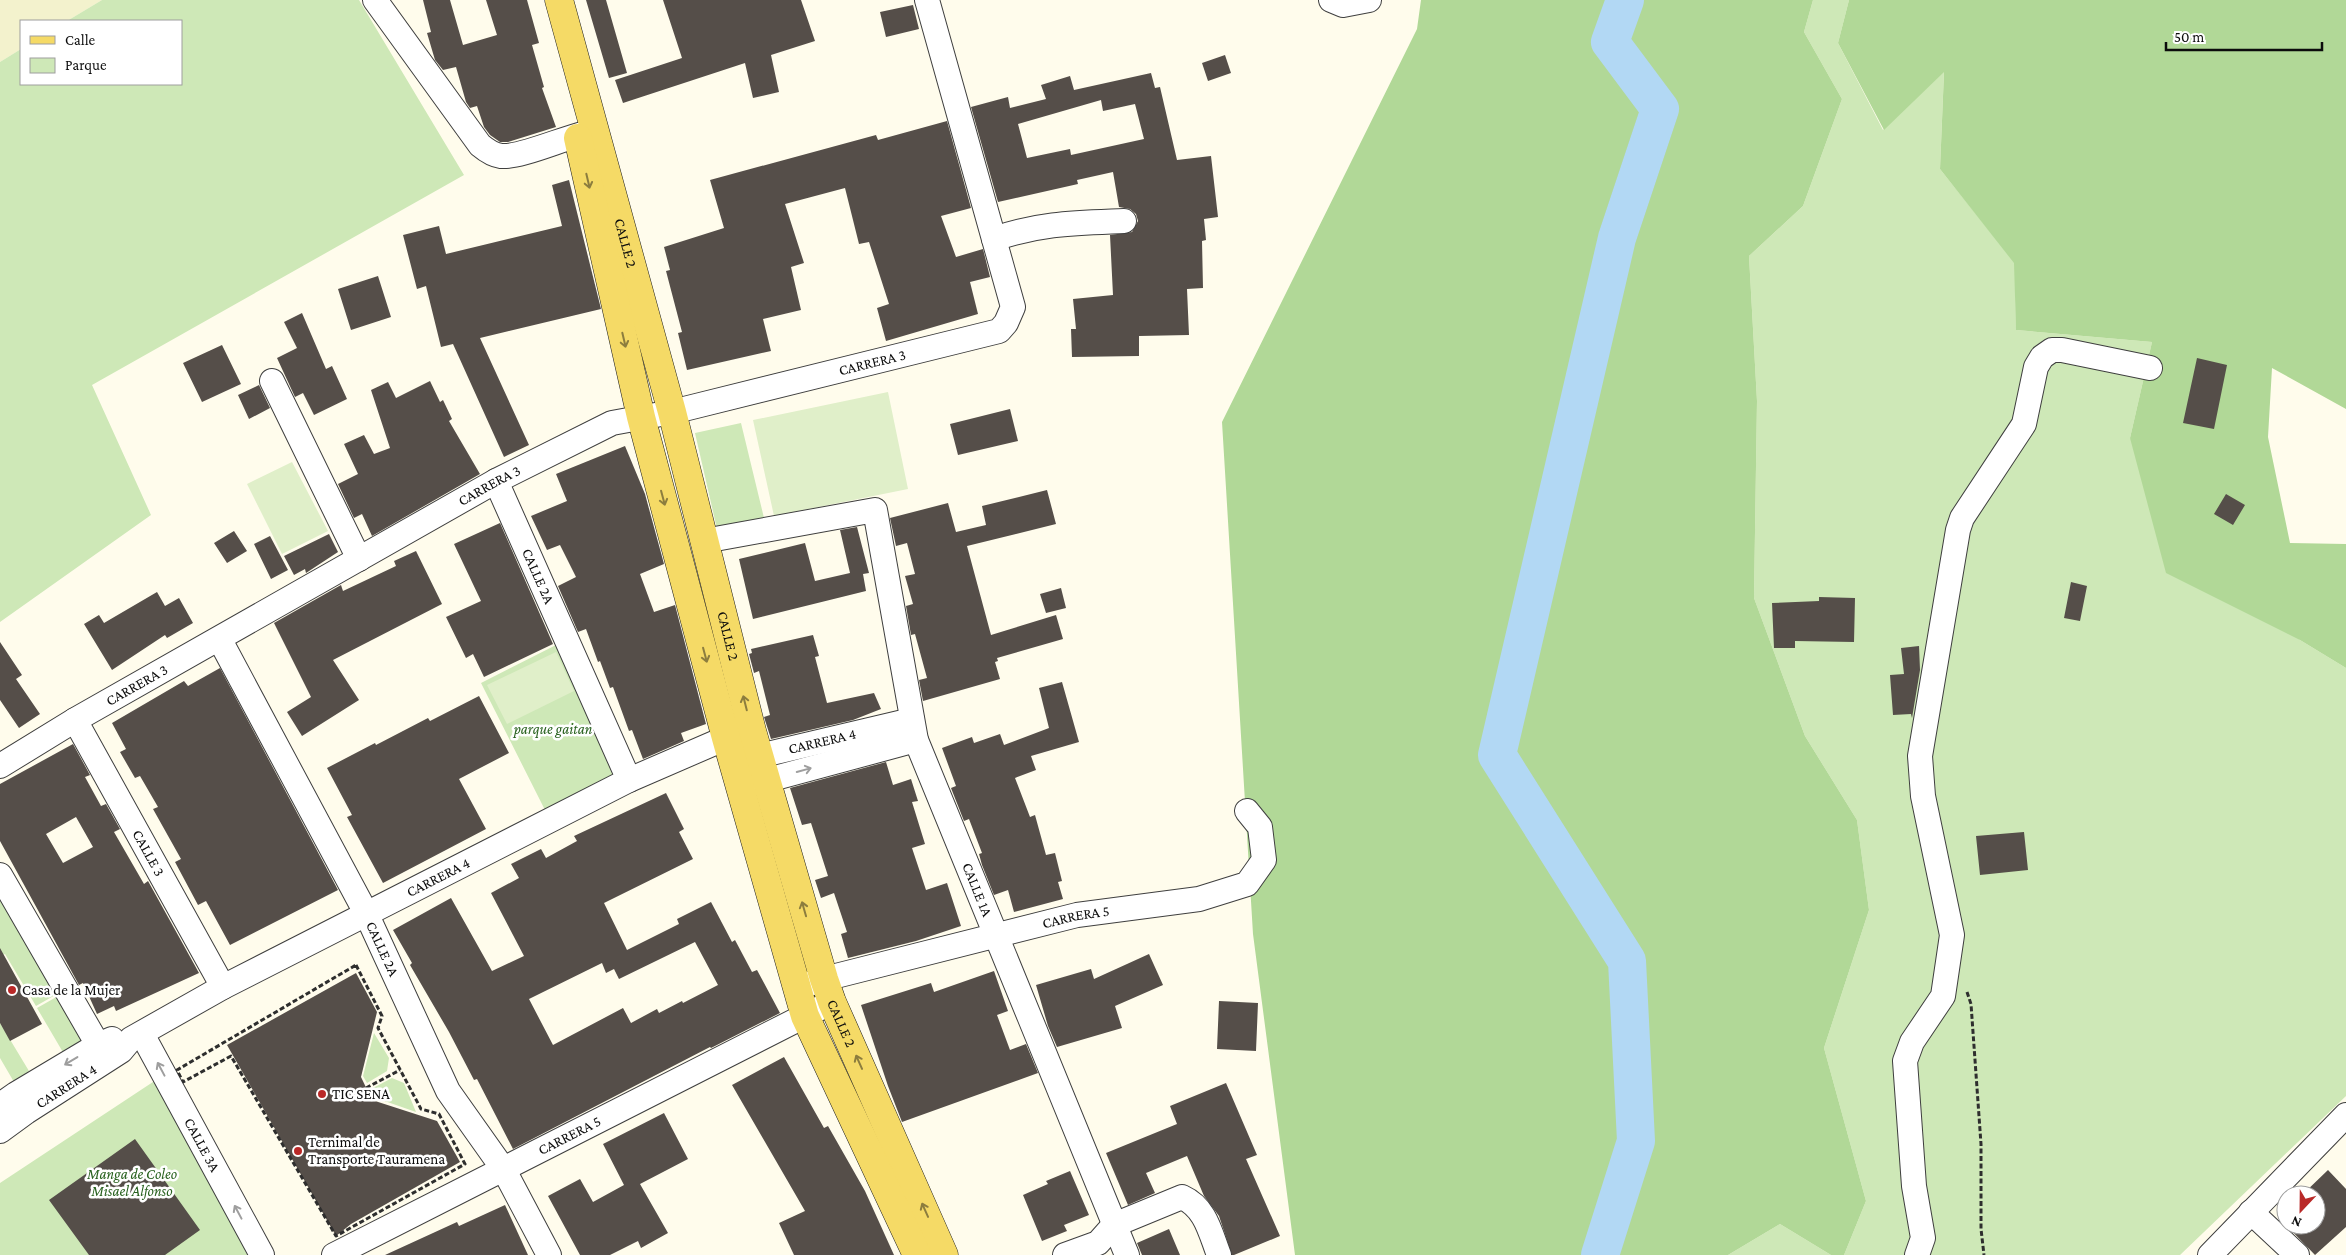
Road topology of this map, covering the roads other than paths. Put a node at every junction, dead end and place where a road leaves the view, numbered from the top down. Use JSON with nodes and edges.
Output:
{"nodes":[{"id":1,"x":375,"y":0,"type":"edge"},
{"id":2,"x":549,"y":0,"type":"edge"},
{"id":3,"x":559,"y":0,"type":"edge"},
{"id":4,"x":927,"y":0,"type":"edge"},
{"id":5,"x":1331,"y":0,"type":"edge"},
{"id":6,"x":1369,"y":0,"type":"edge"},
{"id":7,"x":586,"y":132,"type":"junction"},
{"id":8,"x":1124,"y":221,"type":"dead end"},
{"id":9,"x":994,"y":239,"type":"junction"},
{"id":10,"x":2150,"y":368,"type":"dead end"},
{"id":11,"x":272,"y":381,"type":"dead end"},
{"id":12,"x":672,"y":412,"type":"junction"},
{"id":13,"x":641,"y":417,"type":"junction"},
{"id":14,"x":496,"y":481,"type":"junction"},
{"id":15,"x":704,"y":541,"type":"junction"},
{"id":16,"x":359,"y":559,"type":"junction"},
{"id":17,"x":220,"y":640,"type":"junction"},
{"id":18,"x":75,"y":720,"type":"junction"},
{"id":19,"x":914,"y":730,"type":"junction"},
{"id":20,"x":729,"y":748,"type":"junction"},
{"id":21,"x":759,"y":756,"type":"junction"},
{"id":22,"x":0,"y":766,"type":"edge"},
{"id":23,"x":629,"y":780,"type":"junction"},
{"id":24,"x":740,"y":787,"type":"junction"},
{"id":25,"x":1247,"y":811,"type":"dead end"},
{"id":26,"x":0,"y":874,"type":"edge"},
{"id":27,"x":366,"y":913,"type":"junction"},
{"id":28,"x":994,"y":935,"type":"junction"},
{"id":29,"x":223,"y":987,"type":"junction"},
{"id":30,"x":797,"y":988,"type":"junction"},
{"id":31,"x":828,"y":990,"type":"junction"},
{"id":32,"x":805,"y":1016,"type":"junction"},
{"id":33,"x":136,"y":1037,"type":"junction"},
{"id":34,"x":98,"y":1045,"type":"junction"},
{"id":35,"x":0,"y":1105,"type":"edge"},
{"id":36,"x":2342,"y":1126,"type":"edge"},
{"id":37,"x":0,"y":1131,"type":"edge"},
{"id":38,"x":504,"y":1170,"type":"junction"},
{"id":39,"x":2251,"y":1212,"type":"junction"},
{"id":40,"x":1114,"y":1225,"type":"junction"},
{"id":41,"x":262,"y":1255,"type":"edge"},
{"id":42,"x":334,"y":1255,"type":"edge"},
{"id":43,"x":550,"y":1255,"type":"edge"},
{"id":44,"x":916,"y":1255,"type":"edge"},
{"id":45,"x":944,"y":1255,"type":"edge"},
{"id":46,"x":1065,"y":1255,"type":"edge"},
{"id":47,"x":1127,"y":1255,"type":"edge"},
{"id":48,"x":1219,"y":1255,"type":"edge"},
{"id":49,"x":1918,"y":1255,"type":"edge"},
{"id":50,"x":2210,"y":1255,"type":"edge"},
{"id":51,"x":2297,"y":1255,"type":"edge"}],
"edges":[{"from":1,"to":7,"type":"street"},
{"from":2,"to":7,"type":"main road","name":"CALLE 2"},
{"from":3,"to":7,"type":"main road","name":"CALLE 2"},
{"from":4,"to":9,"type":"street"},
{"from":5,"to":6,"type":"street"},
{"from":7,"to":12,"type":"main road","name":"CALLE 2"},
{"from":7,"to":13,"type":"main road","name":"CALLE 2","one_way":true},
{"from":8,"to":9,"type":"street"},
{"from":9,"to":12,"type":"street","name":"CARRERA 3"},
{"from":10,"to":49,"type":"street"},
{"from":11,"to":16,"type":"street"},
{"from":12,"to":13,"type":"street","name":"CARRERA 3"},
{"from":12,"to":15,"type":"main road","name":"CALLE 2"},
{"from":13,"to":14,"type":"street","name":"CARRERA 3"},
{"from":13,"to":20,"type":"main road","name":"CALLE 2","one_way":true},
{"from":14,"to":16,"type":"street","name":"CARRERA 3"},
{"from":14,"to":23,"type":"street","name":"CALLE 2A"},
{"from":15,"to":19,"type":"street","name":"CALLE 1A"},
{"from":21,"to":15,"type":"main road","name":"CALLE 2","one_way":true},
{"from":16,"to":17,"type":"street","name":"CARRERA 3"},
{"from":17,"to":18,"type":"street","name":"CARRERA 3"},
{"from":17,"to":27,"type":"street","name":"CALLE 2A"},
{"from":18,"to":22,"type":"street","name":"CARRERA 3"},
{"from":18,"to":29,"type":"street","name":"CALLE 3"},
{"from":19,"to":21,"type":"street","name":"CARRERA 4"},
{"from":19,"to":28,"type":"street","name":"CALLE 1A"},
{"from":20,"to":21,"type":"street","name":"CARRERA 4"},
{"from":20,"to":23,"type":"street","name":"CARRERA 4"},
{"from":20,"to":24,"type":"main road","name":"CALLE 2"},
{"from":21,"to":24,"type":"street","name":"CARRERA 4"},
{"from":31,"to":21,"type":"main road","name":"CALLE 2","one_way":true},
{"from":23,"to":27,"type":"street","name":"CARRERA 4"},
{"from":24,"to":30,"type":"main road","name":"CALLE 2"},
{"from":25,"to":28,"type":"street","name":"CARRERA 5"},
{"from":26,"to":34,"type":"street"},
{"from":27,"to":29,"type":"street","name":"CARRERA 4"},
{"from":27,"to":38,"type":"street","name":"CALLE 2A"},
{"from":28,"to":31,"type":"street","name":"CARRERA 5"},
{"from":28,"to":40,"type":"street","name":"CALLE 1A"},
{"from":29,"to":33,"type":"street","name":"CARRERA 4"},
{"from":30,"to":31,"type":"street"},
{"from":30,"to":32,"type":"main road","name":"CALLE 2"},
{"from":31,"to":32,"type":"street","name":"CARRERA 5"},
{"from":45,"to":31,"type":"main road","name":"CALLE 2","one_way":true},
{"from":32,"to":38,"type":"street","name":"CARRERA 5"},
{"from":32,"to":44,"type":"main road","name":"CALLE 2"},
{"from":33,"to":34,"type":"street","name":"CARRERA 4"},
{"from":33,"to":37,"type":"street","name":"CARRERA 4"},
{"from":41,"to":33,"type":"street","name":"CALLE 3A","one_way":true},
{"from":34,"to":35,"type":"street","name":"CARRERA 4","one_way":true},
{"from":36,"to":39,"type":"street"},
{"from":38,"to":42,"type":"street","name":"CARRERA 5"},
{"from":38,"to":43,"type":"street","name":"CALLE 2A"},
{"from":39,"to":50,"type":"street"},
{"from":39,"to":51,"type":"street"},
{"from":40,"to":46,"type":"street"},
{"from":40,"to":47,"type":"street","name":"CALLE 1A"},
{"from":40,"to":48,"type":"street"}]}
